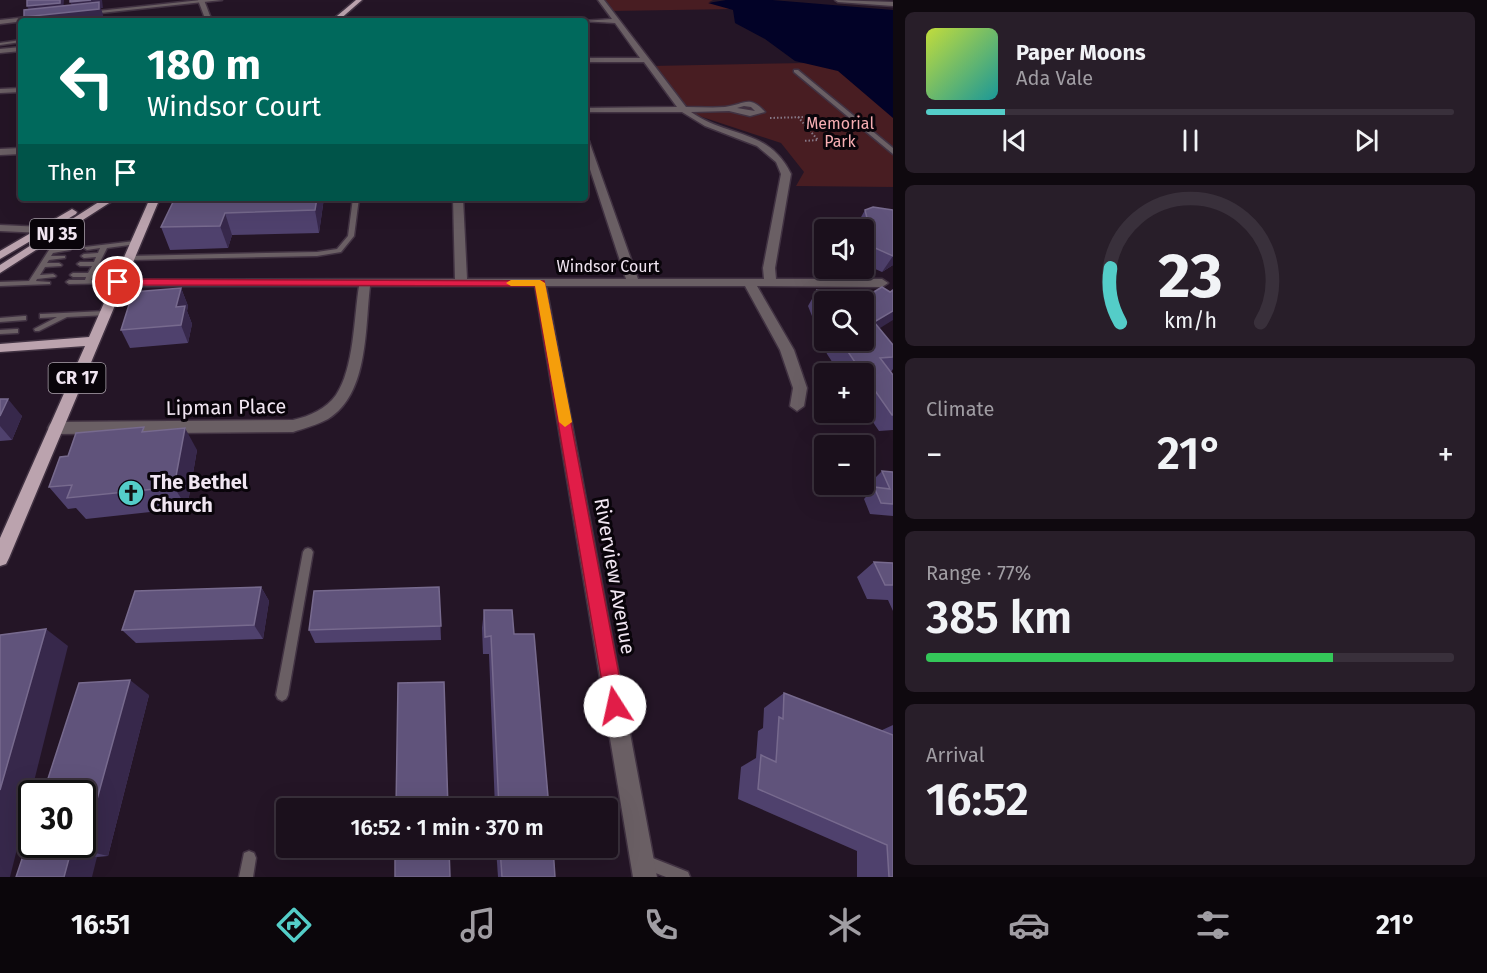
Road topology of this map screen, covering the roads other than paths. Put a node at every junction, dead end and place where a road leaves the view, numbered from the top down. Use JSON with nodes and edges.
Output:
{"nodes":[{"id":1,"x":219,"y":0,"type":"edge"},
{"id":2,"x":359,"y":0,"type":"edge"},
{"id":3,"x":601,"y":0,"type":"edge"},
{"id":4,"x":838,"y":0,"type":"edge"},
{"id":5,"x":201,"y":1,"type":"edge"},
{"id":6,"x":893,"y":4,"type":"edge"},
{"id":7,"x":68,"y":15,"type":"edge"},
{"id":8,"x":58,"y":16,"type":"edge"},
{"id":9,"x":39,"y":18,"type":"edge"},
{"id":10,"x":208,"y":18,"type":"edge"},
{"id":11,"x":338,"y":18,"type":"edge"},
{"id":12,"x":18,"y":20,"type":"edge"},
{"id":13,"x":588,"y":21,"type":"edge"},
{"id":14,"x":616,"y":21,"type":"junction"},
{"id":15,"x":0,"y":22,"type":"edge"},
{"id":16,"x":18,"y":41,"type":"edge"},
{"id":17,"x":0,"y":44,"type":"edge"},
{"id":18,"x":18,"y":49,"type":"edge"},
{"id":19,"x":0,"y":51,"type":"edge"},
{"id":20,"x":588,"y":60,"type":"edge"},
{"id":21,"x":645,"y":60,"type":"junction"},
{"id":22,"x":796,"y":70,"type":"dead end"},
{"id":23,"x":18,"y":90,"type":"edge"},
{"id":24,"x":0,"y":91,"type":"edge"},
{"id":25,"x":588,"y":110,"type":"edge"},
{"id":26,"x":685,"y":110,"type":"junction"},
{"id":27,"x":755,"y":114,"type":"road end"},
{"id":28,"x":588,"y":150,"type":"edge"},
{"id":29,"x":18,"y":151,"type":"edge"},
{"id":30,"x":0,"y":152,"type":"edge"},
{"id":31,"x":893,"y":153,"type":"edge"},
{"id":32,"x":89,"y":201,"type":"edge"},
{"id":33,"x":107,"y":201,"type":"edge"},
{"id":34,"x":154,"y":201,"type":"edge"},
{"id":35,"x":356,"y":201,"type":"edge"},
{"id":36,"x":458,"y":201,"type":"edge"},
{"id":37,"x":0,"y":228,"type":"edge"},
{"id":38,"x":43,"y":230,"type":"junction"},
{"id":39,"x":135,"y":243,"type":"junction"},
{"id":40,"x":39,"y":246,"type":"junction"},
{"id":41,"x":104,"y":247,"type":"junction"},
{"id":42,"x":87,"y":248,"type":"dead end"},
{"id":43,"x":68,"y":249,"type":"dead end"},
{"id":44,"x":51,"y":251,"type":"junction"},
{"id":45,"x":100,"y":255,"type":"junction"},
{"id":46,"x":0,"y":256,"type":"edge"},
{"id":47,"x":84,"y":256,"type":"dead end"},
{"id":48,"x":63,"y":257,"type":"dead end"},
{"id":49,"x":47,"y":258,"type":"junction"},
{"id":50,"x":129,"y":258,"type":"junction"},
{"id":51,"x":80,"y":264,"type":"dead end"},
{"id":52,"x":96,"y":264,"type":"junction"},
{"id":53,"x":42,"y":265,"type":"junction"},
{"id":54,"x":59,"y":265,"type":"dead end"},
{"id":55,"x":0,"y":270,"type":"edge"},
{"id":56,"x":90,"y":275,"type":"junction"},
{"id":57,"x":50,"y":279,"type":"dead end"},
{"id":58,"x":34,"y":280,"type":"junction"},
{"id":59,"x":87,"y":282,"type":"junction"},
{"id":60,"x":118,"y":282,"type":"junction"},
{"id":61,"x":365,"y":283,"type":"junction"},
{"id":62,"x":461,"y":283,"type":"junction"},
{"id":63,"x":540,"y":283,"type":"junction"},
{"id":64,"x":633,"y":283,"type":"junction"},
{"id":65,"x":749,"y":283,"type":"junction"},
{"id":66,"x":770,"y":283,"type":"junction"},
{"id":67,"x":882,"y":283,"type":"dead end"},
{"id":68,"x":0,"y":284,"type":"edge"},
{"id":69,"x":105,"y":313,"type":"junction"},
{"id":70,"x":71,"y":315,"type":"junction"},
{"id":71,"x":1,"y":323,"type":"edge"},
{"id":72,"x":20,"y":324,"type":"joint"},
{"id":73,"x":0,"y":332,"type":"edge"},
{"id":74,"x":93,"y":341,"type":"junction"},
{"id":75,"x":0,"y":348,"type":"edge"},
{"id":76,"x":797,"y":406,"type":"dead end"},
{"id":77,"x":56,"y":428,"type":"junction"},
{"id":78,"x":308,"y":552,"type":"dead end"},
{"id":79,"x":0,"y":558,"type":"edge"},
{"id":80,"x":282,"y":695,"type":"dead end"},
{"id":81,"x":249,"y":858,"type":"dead end"},
{"id":82,"x":643,"y":869,"type":"edge"},
{"id":83,"x":246,"y":877,"type":"edge"},
{"id":84,"x":683,"y":877,"type":"edge"}],
"edges":[{"from":1,"to":5,"type":"street"},
{"from":2,"to":11,"type":"main road"},
{"from":3,"to":14,"type":"street"},
{"from":4,"to":6,"type":"street"},
{"from":5,"to":7,"type":"street"},
{"from":5,"to":10,"type":"street"},
{"from":8,"to":9,"type":"street"},
{"from":12,"to":15,"type":"street"},
{"from":13,"to":14,"type":"street"},
{"from":14,"to":21,"type":"street"},
{"from":16,"to":17,"type":"lane"},
{"from":18,"to":19,"type":"street"},
{"from":20,"to":21,"type":"street"},
{"from":21,"to":26,"type":"street"},
{"from":22,"to":31,"type":"street"},
{"from":23,"to":24,"type":"street"},
{"from":25,"to":26,"type":"street"},
{"from":26,"to":27,"type":"street"},
{"from":26,"to":66,"type":"street"},
{"from":28,"to":64,"type":"street"},
{"from":29,"to":30,"type":"street"},
{"from":32,"to":38,"type":"main road","number":"NJ 35"},
{"from":33,"to":40,"type":"main road","number":"NJ 35"},
{"from":34,"to":39,"type":"main road","number":"CR 17"},
{"from":35,"to":50,"type":"lane"},
{"from":36,"to":62,"type":"street"},
{"from":37,"to":38,"type":"street"},
{"from":38,"to":46,"type":"main road","number":"NJ 35"},
{"from":39,"to":41,"type":"lane"},
{"from":39,"to":50,"type":"main road","number":"CR 17"},
{"from":40,"to":44,"type":"lane"},
{"from":40,"to":55,"type":"main road","number":"NJ 35"},
{"from":41,"to":42,"type":"lane"},
{"from":41,"to":45,"type":"lane"},
{"from":43,"to":44,"type":"lane"},
{"from":44,"to":49,"type":"lane"},
{"from":45,"to":47,"type":"lane"},
{"from":45,"to":52,"type":"lane"},
{"from":48,"to":49,"type":"lane"},
{"from":49,"to":53,"type":"lane"},
{"from":50,"to":60,"type":"main road","number":"CR 17"},
{"from":51,"to":52,"type":"lane"},
{"from":52,"to":56,"type":"lane"},
{"from":53,"to":54,"type":"lane"},
{"from":53,"to":58,"type":"lane"},
{"from":56,"to":59,"type":"lane"},
{"from":56,"to":59,"type":"lane"},
{"from":57,"to":58,"type":"lane"},
{"from":58,"to":68,"type":"lane"},
{"from":59,"to":60,"type":"lane"},
{"from":60,"to":61,"type":"street","name":"Windsor Court"},
{"from":60,"to":69,"type":"main road","number":"CR 17"},
{"from":61,"to":62,"type":"street","name":"Windsor Court"},
{"from":61,"to":77,"type":"street","name":"Lipman Place"},
{"from":62,"to":63,"type":"street","name":"Windsor Court"},
{"from":63,"to":64,"type":"street","name":"Windsor Court"},
{"from":63,"to":82,"type":"street","name":"Riverview Avenue"},
{"from":64,"to":65,"type":"street","name":"Windsor Court"},
{"from":65,"to":66,"type":"street","name":"Windsor Court"},
{"from":65,"to":76,"type":"street"},
{"from":66,"to":67,"type":"street","name":"Windsor Court"},
{"from":69,"to":70,"type":"lane"},
{"from":69,"to":74,"type":"main road","number":"CR 17"},
{"from":70,"to":70,"type":"lane"},
{"from":71,"to":72,"type":"lane"},
{"from":72,"to":73,"type":"lane"},
{"from":74,"to":75,"type":"main road"},
{"from":74,"to":77,"type":"main road","number":"CR 17"},
{"from":77,"to":79,"type":"main road","number":"CR 17"},
{"from":78,"to":80,"type":"lane"},
{"from":81,"to":83,"type":"lane"},
{"from":82,"to":84,"type":"lane"}]}
